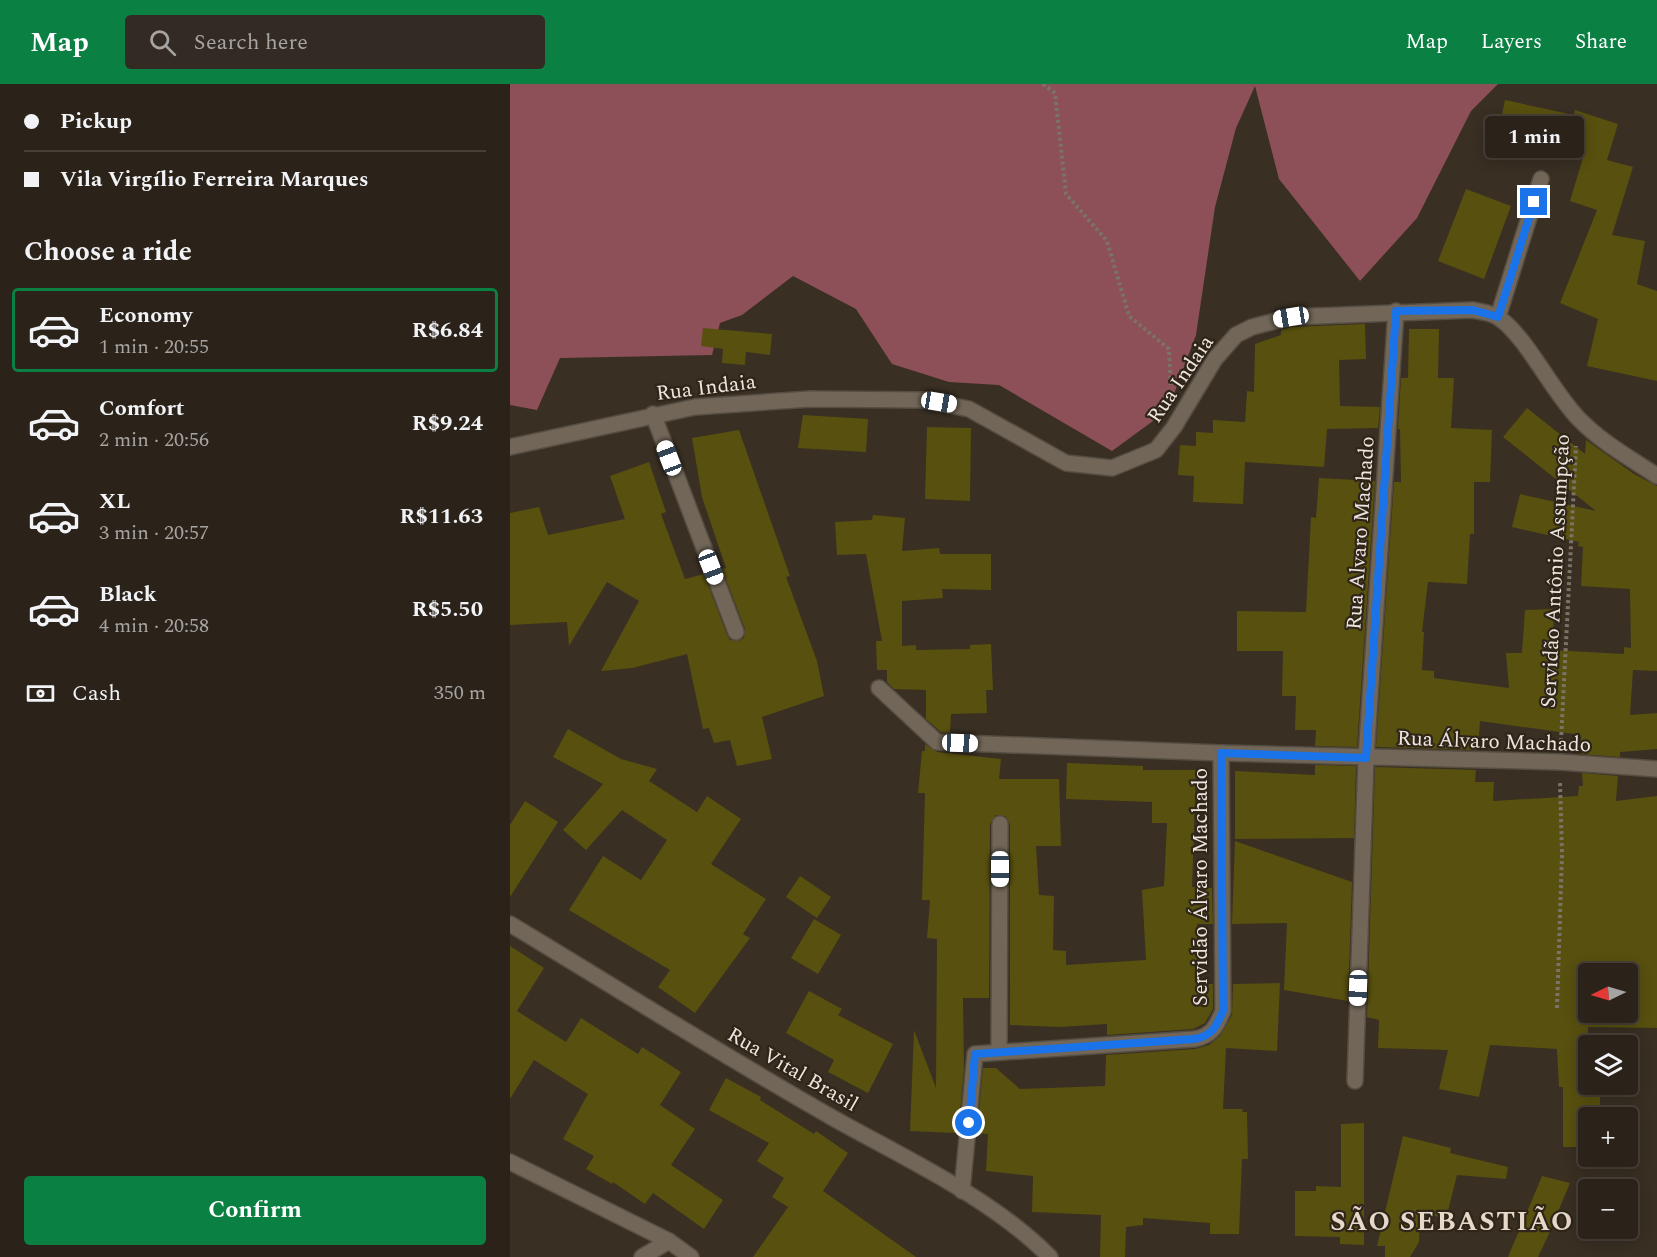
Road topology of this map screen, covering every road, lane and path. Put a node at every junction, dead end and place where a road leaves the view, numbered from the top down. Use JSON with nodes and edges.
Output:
{"nodes":[{"id":1,"x":1043,"y":84,"type":"edge"},
{"id":2,"x":1541,"y":179,"type":"dead end"},
{"id":3,"x":1396,"y":311,"type":"junction"},
{"id":4,"x":1498,"y":317,"type":"junction"},
{"id":5,"x":653,"y":414,"type":"junction"},
{"id":6,"x":1578,"y":418,"type":"junction"},
{"id":7,"x":1174,"y":428,"type":"junction"},
{"id":8,"x":510,"y":447,"type":"edge"},
{"id":9,"x":1657,"y":476,"type":"edge"},
{"id":10,"x":736,"y":632,"type":"dead end"},
{"id":11,"x":879,"y":688,"type":"dead end"},
{"id":12,"x":1221,"y":753,"type":"junction"},
{"id":13,"x":1366,"y":758,"type":"junction"},
{"id":14,"x":1560,"y":762,"type":"junction"},
{"id":15,"x":1657,"y":770,"type":"edge"},
{"id":16,"x":1000,"y":824,"type":"dead end"},
{"id":17,"x":510,"y":924,"type":"edge"},
{"id":18,"x":1557,"y":1008,"type":"dead end"},
{"id":19,"x":999,"y":1052,"type":"junction"},
{"id":20,"x":1355,"y":1081,"type":"dead end"},
{"id":21,"x":510,"y":1162,"type":"edge"},
{"id":22,"x":962,"y":1191,"type":"junction"},
{"id":23,"x":669,"y":1241,"type":"junction"},
{"id":24,"x":642,"y":1257,"type":"edge"},
{"id":25,"x":691,"y":1257,"type":"edge"},
{"id":26,"x":1050,"y":1257,"type":"edge"}],
"edges":[{"from":1,"to":7,"type":"path"},
{"from":2,"to":4,"type":"street"},
{"from":3,"to":4,"type":"street","name":"Rua Indaia"},
{"from":3,"to":7,"type":"street","name":"Rua Indaia"},
{"from":3,"to":13,"type":"street","name":"Rua Alvaro Machado"},
{"from":4,"to":6,"type":"street"},
{"from":5,"to":7,"type":"street","name":"Rua Indaia"},
{"from":5,"to":8,"type":"street","name":"Rua Indaia"},
{"from":5,"to":10,"type":"street"},
{"from":6,"to":9,"type":"street"},
{"from":6,"to":14,"type":"path","name":"Servidão Antônio Assumpção"},
{"from":11,"to":12,"type":"street","name":"Rua Álvaro Machado"},
{"from":12,"to":13,"type":"street","name":"Rua Álvaro Machado"},
{"from":12,"to":19,"type":"street","name":"Servidão Álvaro Machado"},
{"from":13,"to":14,"type":"street","name":"Rua Álvaro Machado"},
{"from":13,"to":20,"type":"street","name":"Rua Alvaro Machado"},
{"from":14,"to":15,"type":"street","name":"Rua Álvaro Machado"},
{"from":14,"to":18,"type":"path","name":"Servidão Antônio Assumpção"},
{"from":16,"to":19,"type":"street"},
{"from":17,"to":22,"type":"street","name":"Rua Vital Brasil"},
{"from":19,"to":22,"type":"street","name":"Servidão Álvaro Machado"},
{"from":21,"to":23,"type":"street"},
{"from":22,"to":26,"type":"street","name":"Rua Vital Brasil"},
{"from":23,"to":24,"type":"street"},
{"from":23,"to":25,"type":"street"}]}
